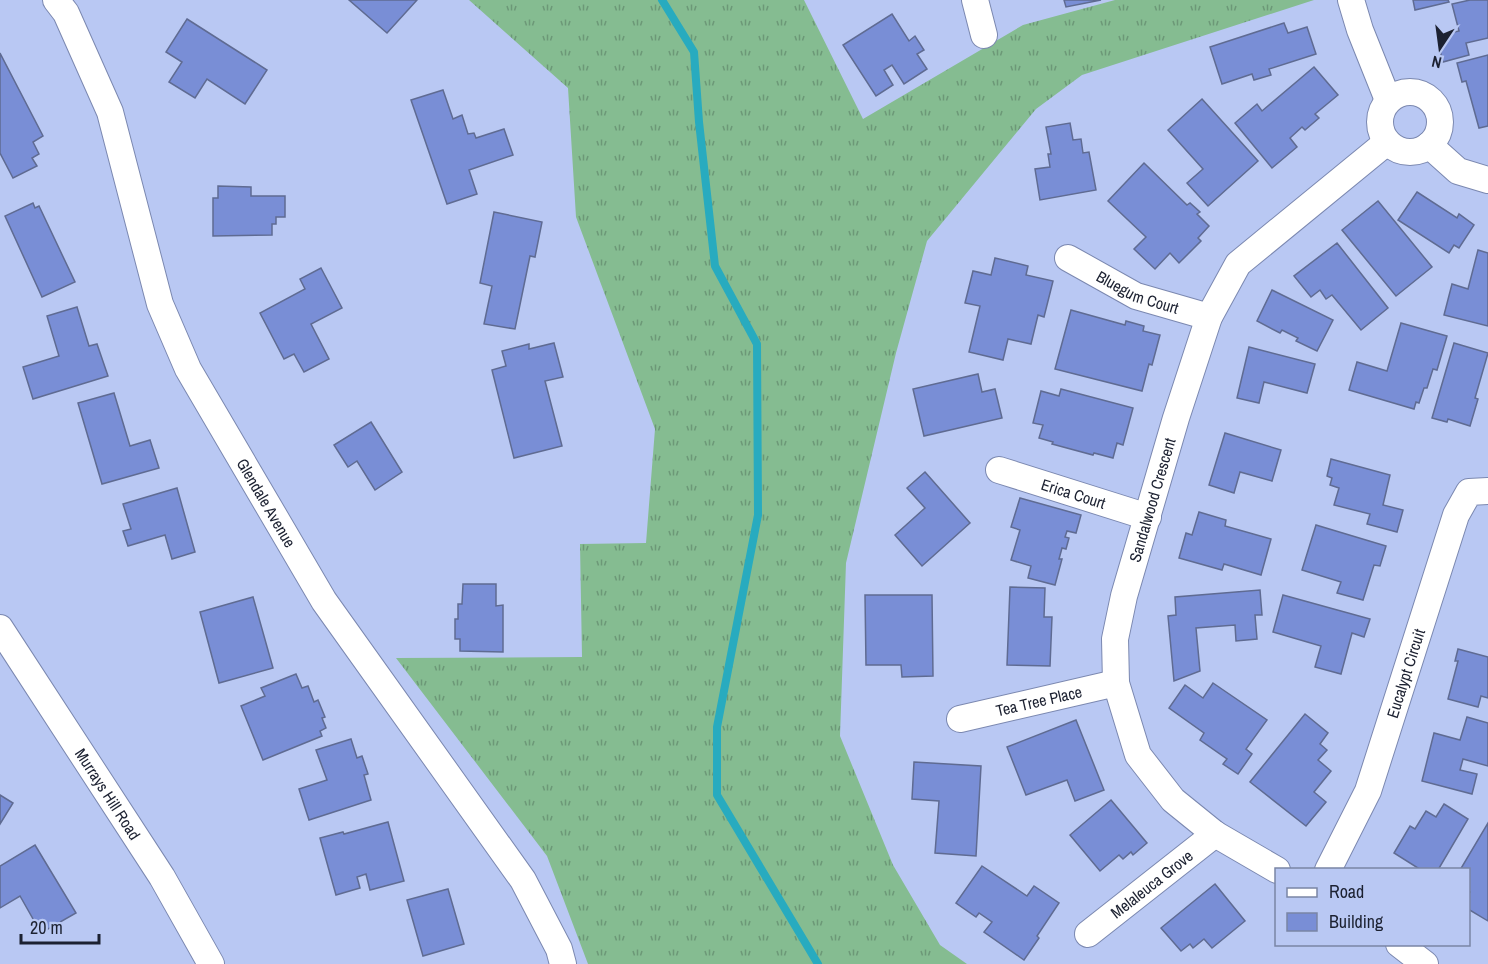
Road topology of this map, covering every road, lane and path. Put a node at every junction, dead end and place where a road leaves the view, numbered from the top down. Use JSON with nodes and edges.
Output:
{"nodes":[{"id":1,"x":56,"y":0,"type":"edge"},
{"id":2,"x":975,"y":0,"type":"edge"},
{"id":3,"x":1351,"y":0,"type":"edge"},
{"id":4,"x":984,"y":35,"type":"dead end"},
{"id":5,"x":1388,"y":100,"type":"junction"},
{"id":6,"x":1387,"y":142,"type":"junction"},
{"id":7,"x":1429,"y":145,"type":"junction"},
{"id":8,"x":1488,"y":180,"type":"edge"},
{"id":9,"x":1068,"y":258,"type":"dead end"},
{"id":10,"x":1209,"y":317,"type":"junction"},
{"id":11,"x":999,"y":470,"type":"dead end"},
{"id":12,"x":1488,"y":491,"type":"edge"},
{"id":13,"x":1148,"y":517,"type":"junction"},
{"id":14,"x":0,"y":628,"type":"edge"},
{"id":15,"x":0,"y":665,"type":"edge"},
{"id":16,"x":26,"y":668,"type":"junction"},
{"id":17,"x":1116,"y":683,"type":"junction"},
{"id":18,"x":960,"y":719,"type":"dead end"},
{"id":19,"x":1215,"y":834,"type":"junction"},
{"id":20,"x":1329,"y":868,"type":"edge"},
{"id":21,"x":1275,"y":869,"type":"edge"},
{"id":22,"x":1088,"y":934,"type":"dead end"},
{"id":23,"x":1400,"y":946,"type":"edge"},
{"id":24,"x":211,"y":964,"type":"edge"},
{"id":25,"x":563,"y":964,"type":"edge"},
{"id":26,"x":1425,"y":964,"type":"edge"}],
"edges":[{"from":1,"to":25,"type":"street","name":"Glendale Avenue"},
{"from":2,"to":4,"type":"street"},
{"from":3,"to":5,"type":"street"},
{"from":5,"to":6,"type":"street"},
{"from":5,"to":7,"type":"street"},
{"from":6,"to":7,"type":"street"},
{"from":6,"to":10,"type":"street","name":"Sandalwood Crescent"},
{"from":7,"to":8,"type":"street"},
{"from":9,"to":10,"type":"street","name":"Bluegum Court"},
{"from":10,"to":13,"type":"street","name":"Sandalwood Crescent"},
{"from":11,"to":13,"type":"street","name":"Erica Court"},
{"from":12,"to":20,"type":"street","name":"Eucalypt Circuit"},
{"from":13,"to":17,"type":"street","name":"Sandalwood Crescent"},
{"from":14,"to":16,"type":"street","name":"Murrays Hill Road"},
{"from":15,"to":16,"type":"street"},
{"from":16,"to":24,"type":"street","name":"Murrays Hill Road"},
{"from":17,"to":18,"type":"street","name":"Tea Tree Place"},
{"from":17,"to":19,"type":"street","name":"Sandalwood Crescent"},
{"from":19,"to":21,"type":"street","name":"Sandalwood Crescent"},
{"from":19,"to":22,"type":"street","name":"Melaleuca Grove"},
{"from":23,"to":26,"type":"street"}]}
